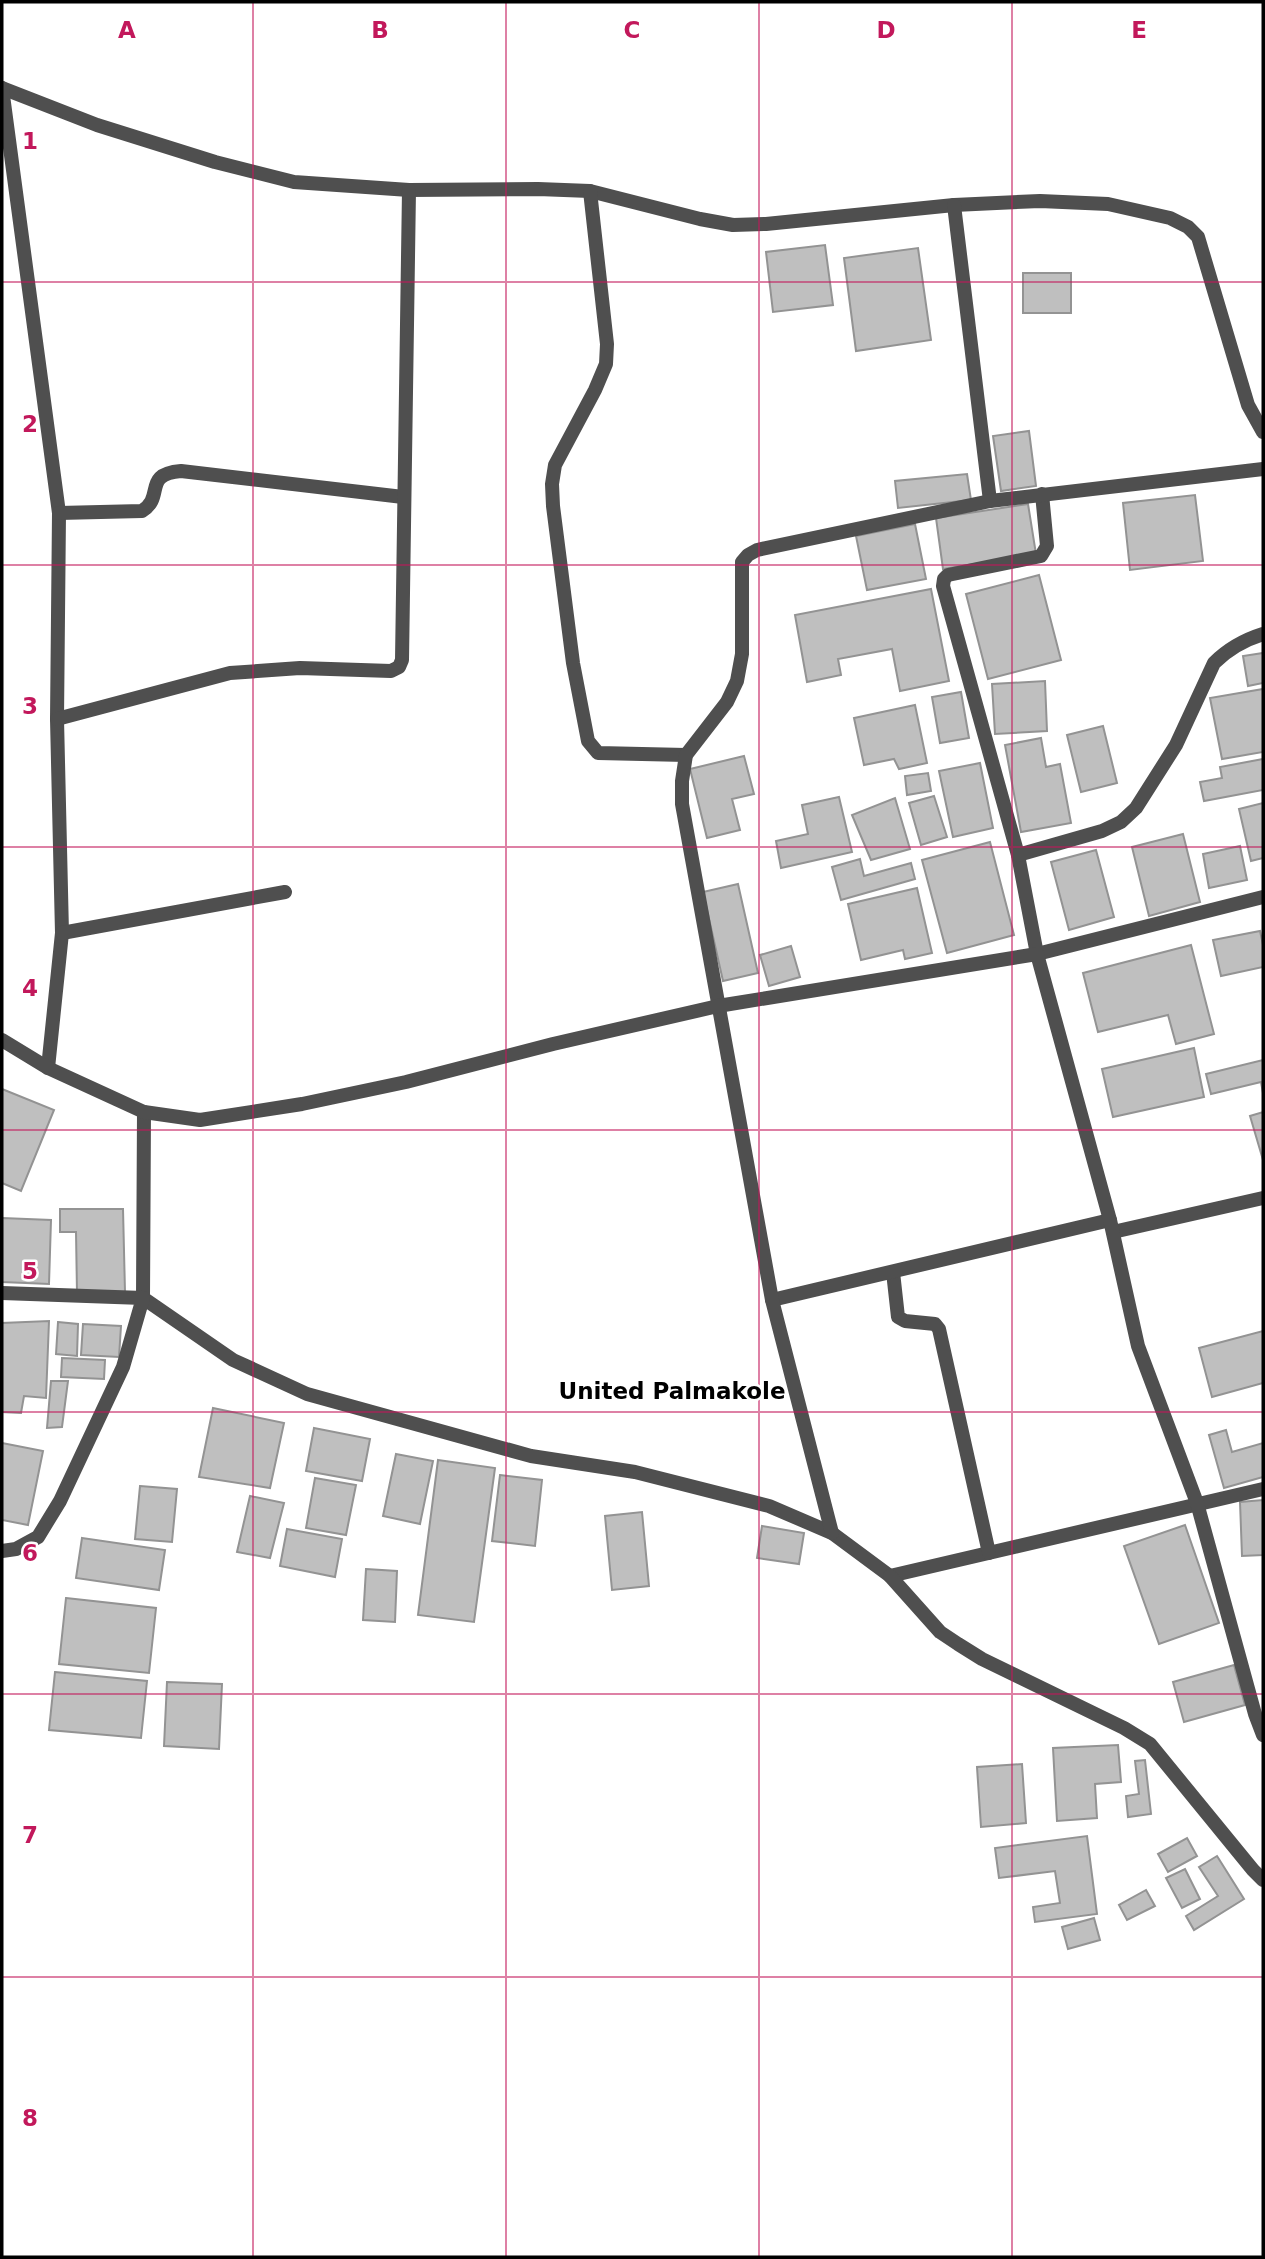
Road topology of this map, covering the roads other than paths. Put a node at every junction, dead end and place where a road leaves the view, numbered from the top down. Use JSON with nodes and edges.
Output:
{"nodes":[{"id":1,"x":2,"y":88,"type":"edge"},
{"id":2,"x":408,"y":190,"type":"junction"},
{"id":3,"x":590,"y":191,"type":"junction"},
{"id":4,"x":954,"y":205,"type":"junction"},
{"id":5,"x":1263,"y":432,"type":"edge"},
{"id":6,"x":1263,"y":469,"type":"edge"},
{"id":7,"x":1042,"y":495,"type":"junction"},
{"id":8,"x":403,"y":497,"type":"junction"},
{"id":9,"x":990,"y":500,"type":"junction"},
{"id":10,"x":59,"y":513,"type":"junction"},
{"id":11,"x":1263,"y":634,"type":"edge"},
{"id":12,"x":57,"y":719,"type":"junction"},
{"id":13,"x":686,"y":755,"type":"junction"},
{"id":14,"x":1018,"y":855,"type":"junction"},
{"id":15,"x":285,"y":892,"type":"dead end"},
{"id":16,"x":1263,"y":898,"type":"edge"},
{"id":17,"x":62,"y":933,"type":"junction"},
{"id":18,"x":1037,"y":954,"type":"junction"},
{"id":19,"x":718,"y":1006,"type":"junction"},
{"id":20,"x":2,"y":1040,"type":"edge"},
{"id":21,"x":48,"y":1068,"type":"junction"},
{"id":22,"x":145,"y":1112,"type":"junction"},
{"id":23,"x":1263,"y":1198,"type":"edge"},
{"id":24,"x":1112,"y":1226,"type":"junction"},
{"id":25,"x":893,"y":1272,"type":"junction"},
{"id":26,"x":2,"y":1293,"type":"edge"},
{"id":27,"x":143,"y":1298,"type":"junction"},
{"id":28,"x":772,"y":1300,"type":"junction"},
{"id":29,"x":1263,"y":1489,"type":"edge"},
{"id":30,"x":1197,"y":1503,"type":"junction"},
{"id":31,"x":832,"y":1533,"type":"junction"},
{"id":32,"x":2,"y":1551,"type":"edge"},
{"id":33,"x":989,"y":1552,"type":"junction"},
{"id":34,"x":890,"y":1576,"type":"junction"},
{"id":35,"x":1259,"y":1714,"type":"edge"},
{"id":36,"x":1263,"y":1735,"type":"edge"},
{"id":37,"x":1263,"y":1880,"type":"edge"}],
"edges":[{"from":1,"to":2,"type":"street"},
{"from":1,"to":10,"type":"street"},
{"from":2,"to":3,"type":"street"},
{"from":2,"to":8,"type":"street"},
{"from":3,"to":4,"type":"street"},
{"from":3,"to":13,"type":"street"},
{"from":4,"to":5,"type":"street"},
{"from":4,"to":9,"type":"street"},
{"from":6,"to":7,"type":"street"},
{"from":7,"to":9,"type":"street"},
{"from":7,"to":14,"type":"street"},
{"from":8,"to":10,"type":"street"},
{"from":8,"to":12,"type":"street"},
{"from":9,"to":13,"type":"street"},
{"from":10,"to":12,"type":"street"},
{"from":11,"to":14,"type":"street"},
{"from":12,"to":17,"type":"street"},
{"from":13,"to":19,"type":"street"},
{"from":14,"to":18,"type":"street"},
{"from":15,"to":17,"type":"street"},
{"from":16,"to":18,"type":"street"},
{"from":17,"to":21,"type":"street"},
{"from":18,"to":19,"type":"street"},
{"from":18,"to":24,"type":"street"},
{"from":19,"to":22,"type":"street"},
{"from":19,"to":28,"type":"street"},
{"from":20,"to":21,"type":"street"},
{"from":21,"to":22,"type":"street"},
{"from":22,"to":27,"type":"street"},
{"from":23,"to":24,"type":"street"},
{"from":24,"to":25,"type":"street"},
{"from":24,"to":30,"type":"street"},
{"from":25,"to":28,"type":"street"},
{"from":25,"to":33,"type":"street"},
{"from":26,"to":27,"type":"street"},
{"from":27,"to":31,"type":"street"},
{"from":27,"to":32,"type":"street"},
{"from":28,"to":31,"type":"street"},
{"from":29,"to":30,"type":"street"},
{"from":30,"to":33,"type":"street"},
{"from":30,"to":35,"type":"street"},
{"from":31,"to":34,"type":"street"},
{"from":33,"to":34,"type":"street"},
{"from":34,"to":37,"type":"street"},
{"from":35,"to":36,"type":"street"}]}
